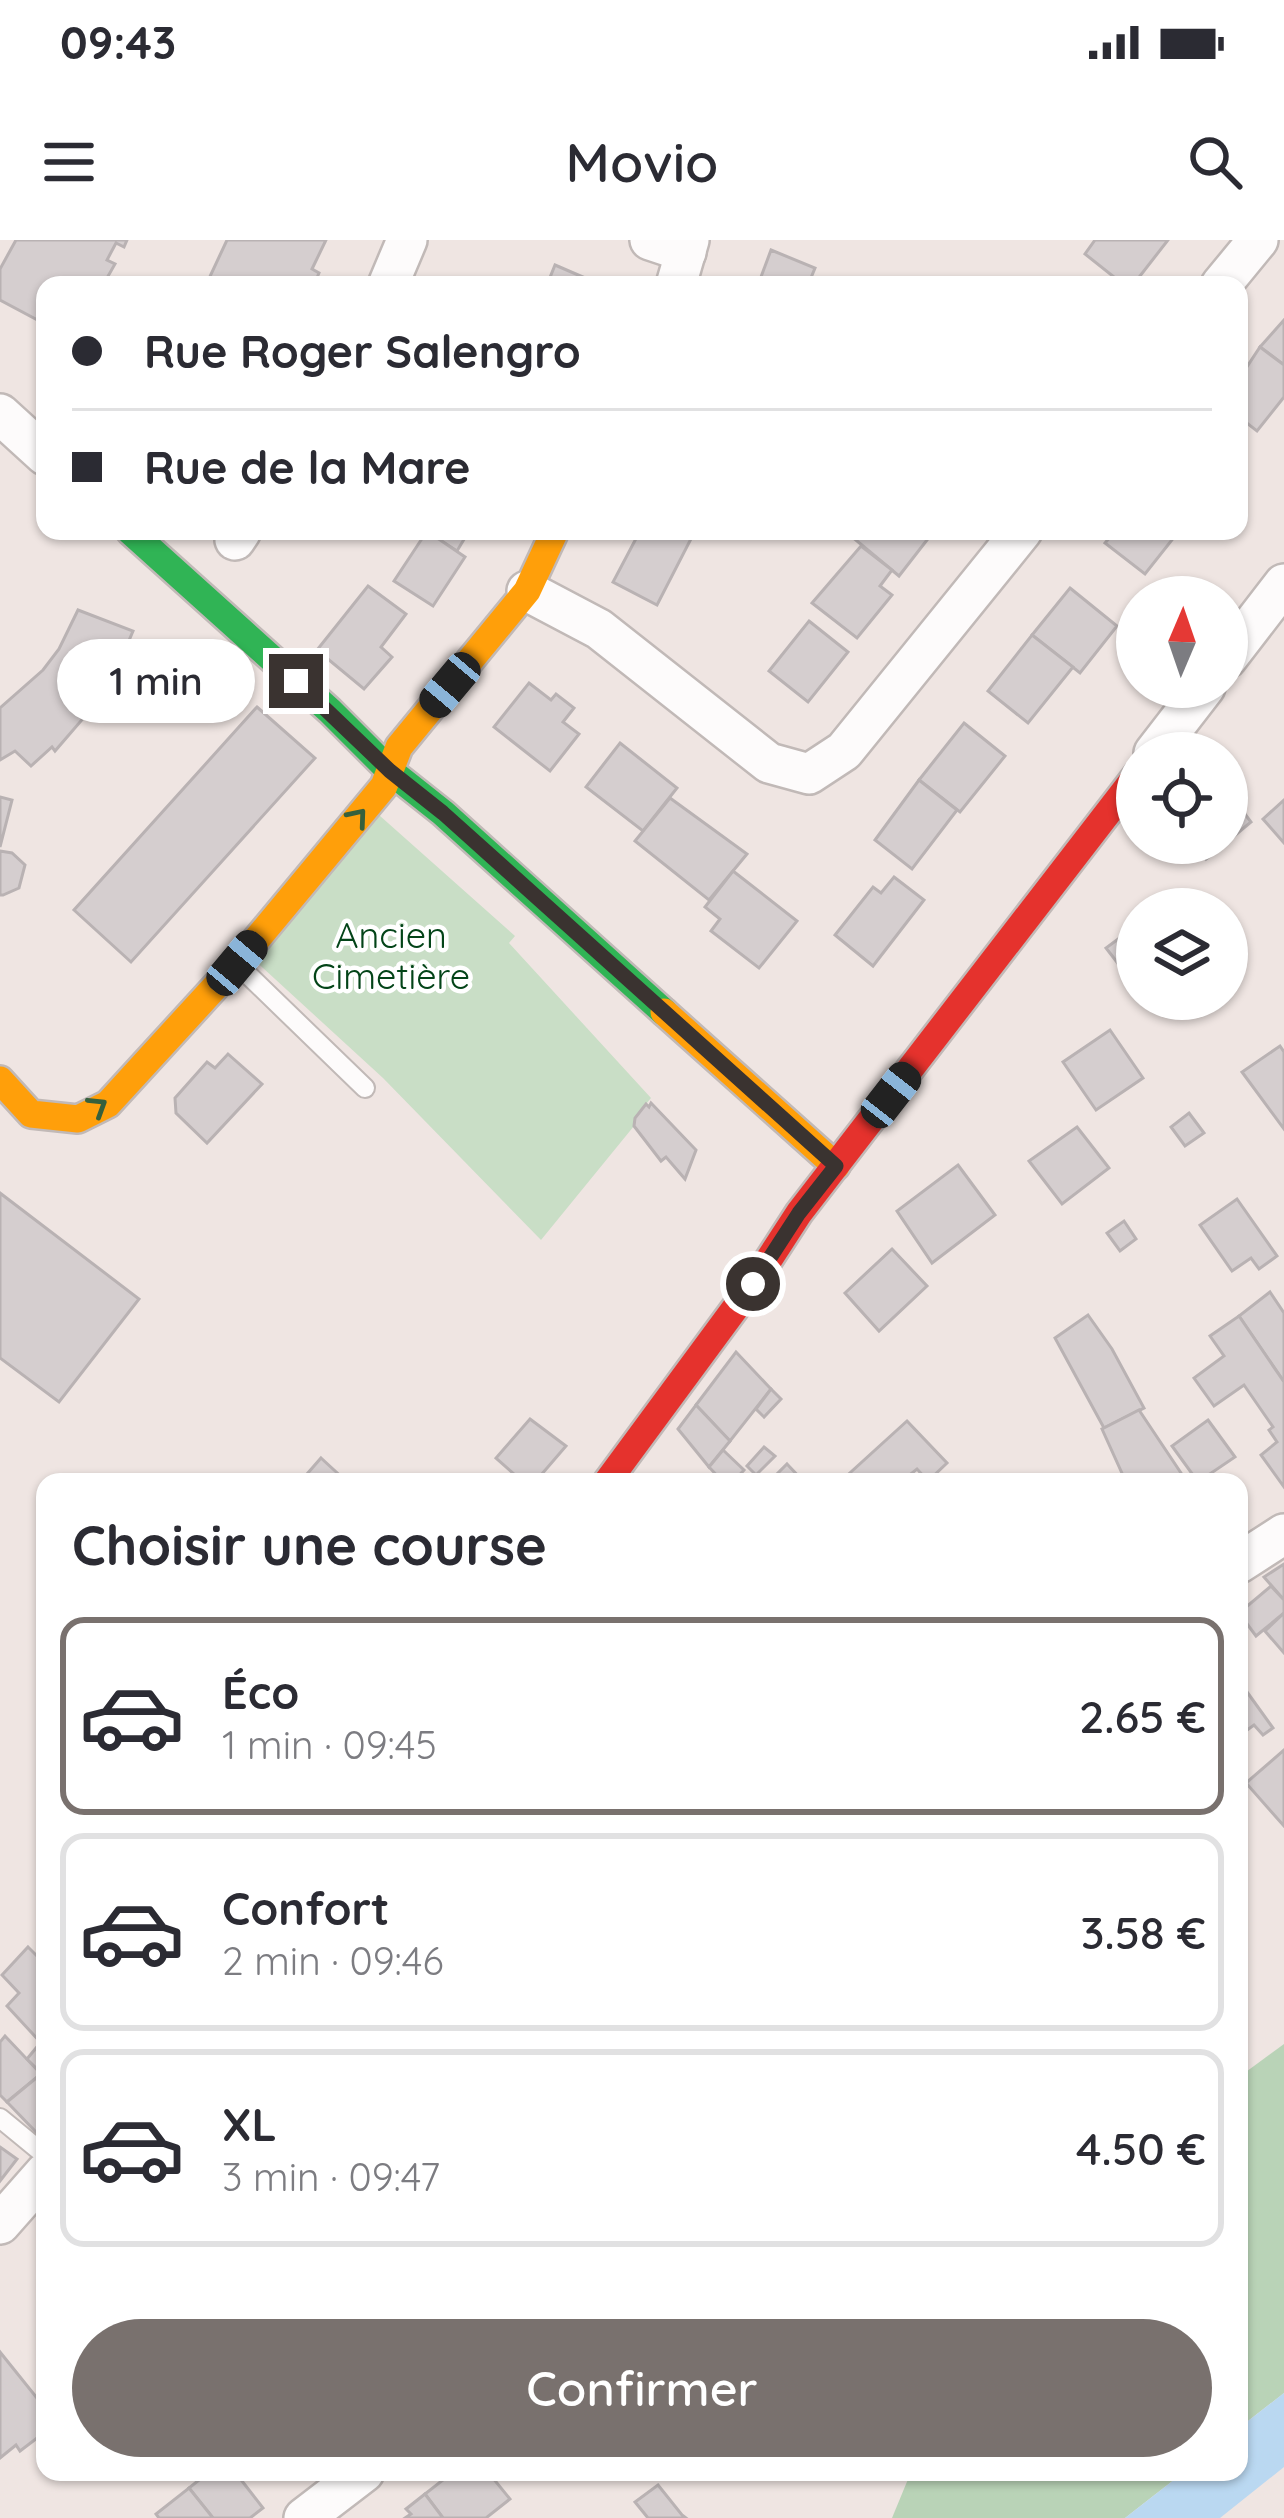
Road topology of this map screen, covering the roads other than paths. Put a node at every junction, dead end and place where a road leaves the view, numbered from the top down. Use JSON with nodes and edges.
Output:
{"nodes":[{"id":1,"x":406,"y":240,"type":"edge"},
{"id":2,"x":1258,"y":240,"type":"edge"},
{"id":3,"x":392,"y":276,"type":"edge"},
{"id":4,"x":1228,"y":276,"type":"edge"},
{"id":5,"x":0,"y":414,"type":"edge"},
{"id":6,"x":36,"y":447,"type":"edge"},
{"id":7,"x":140,"y":540,"type":"edge"},
{"id":8,"x":551,"y":540,"type":"edge"},
{"id":9,"x":1015,"y":540,"type":"edge"},
{"id":10,"x":1284,"y":584,"type":"edge"},
{"id":11,"x":527,"y":591,"type":"junction"},
{"id":12,"x":1248,"y":631,"type":"edge"},
{"id":13,"x":1189,"y":708,"type":"edge"},
{"id":14,"x":1170,"y":732,"type":"edge"},
{"id":15,"x":390,"y":771,"type":"junction"},
{"id":16,"x":1116,"y":802,"type":"edge"},
{"id":17,"x":237,"y":963,"type":"junction"},
{"id":18,"x":0,"y":1080,"type":"edge"},
{"id":19,"x":364,"y":1088,"type":"dead end"},
{"id":20,"x":836,"y":1166,"type":"junction"},
{"id":21,"x":614,"y":1473,"type":"edge"},
{"id":22,"x":1284,"y":1534,"type":"edge"},
{"id":23,"x":1248,"y":1557,"type":"edge"},
{"id":24,"x":0,"y":2118,"type":"edge"},
{"id":25,"x":36,"y":2148,"type":"edge"},
{"id":26,"x":36,"y":2183,"type":"edge"},
{"id":27,"x":0,"y":2224,"type":"edge"},
{"id":28,"x":352,"y":2481,"type":"edge"},
{"id":29,"x":304,"y":2518,"type":"edge"}],
"edges":[{"from":1,"to":3,"type":"street"},
{"from":2,"to":4,"type":"street"},
{"from":5,"to":6,"type":"street"},
{"from":7,"to":15,"type":"street"},
{"from":8,"to":11,"type":"street"},
{"from":9,"to":11,"type":"street"},
{"from":10,"to":12,"type":"street"},
{"from":11,"to":15,"type":"street"},
{"from":13,"to":14,"type":"street"},
{"from":17,"to":15,"type":"street","one_way":true},
{"from":15,"to":20,"type":"street"},
{"from":16,"to":20,"type":"street"},
{"from":18,"to":17,"type":"street","one_way":true},
{"from":17,"to":19,"type":"lane"},
{"from":20,"to":21,"type":"street"},
{"from":22,"to":23,"type":"street"},
{"from":24,"to":25,"type":"lane"},
{"from":26,"to":27,"type":"street"},
{"from":28,"to":29,"type":"street"}]}
